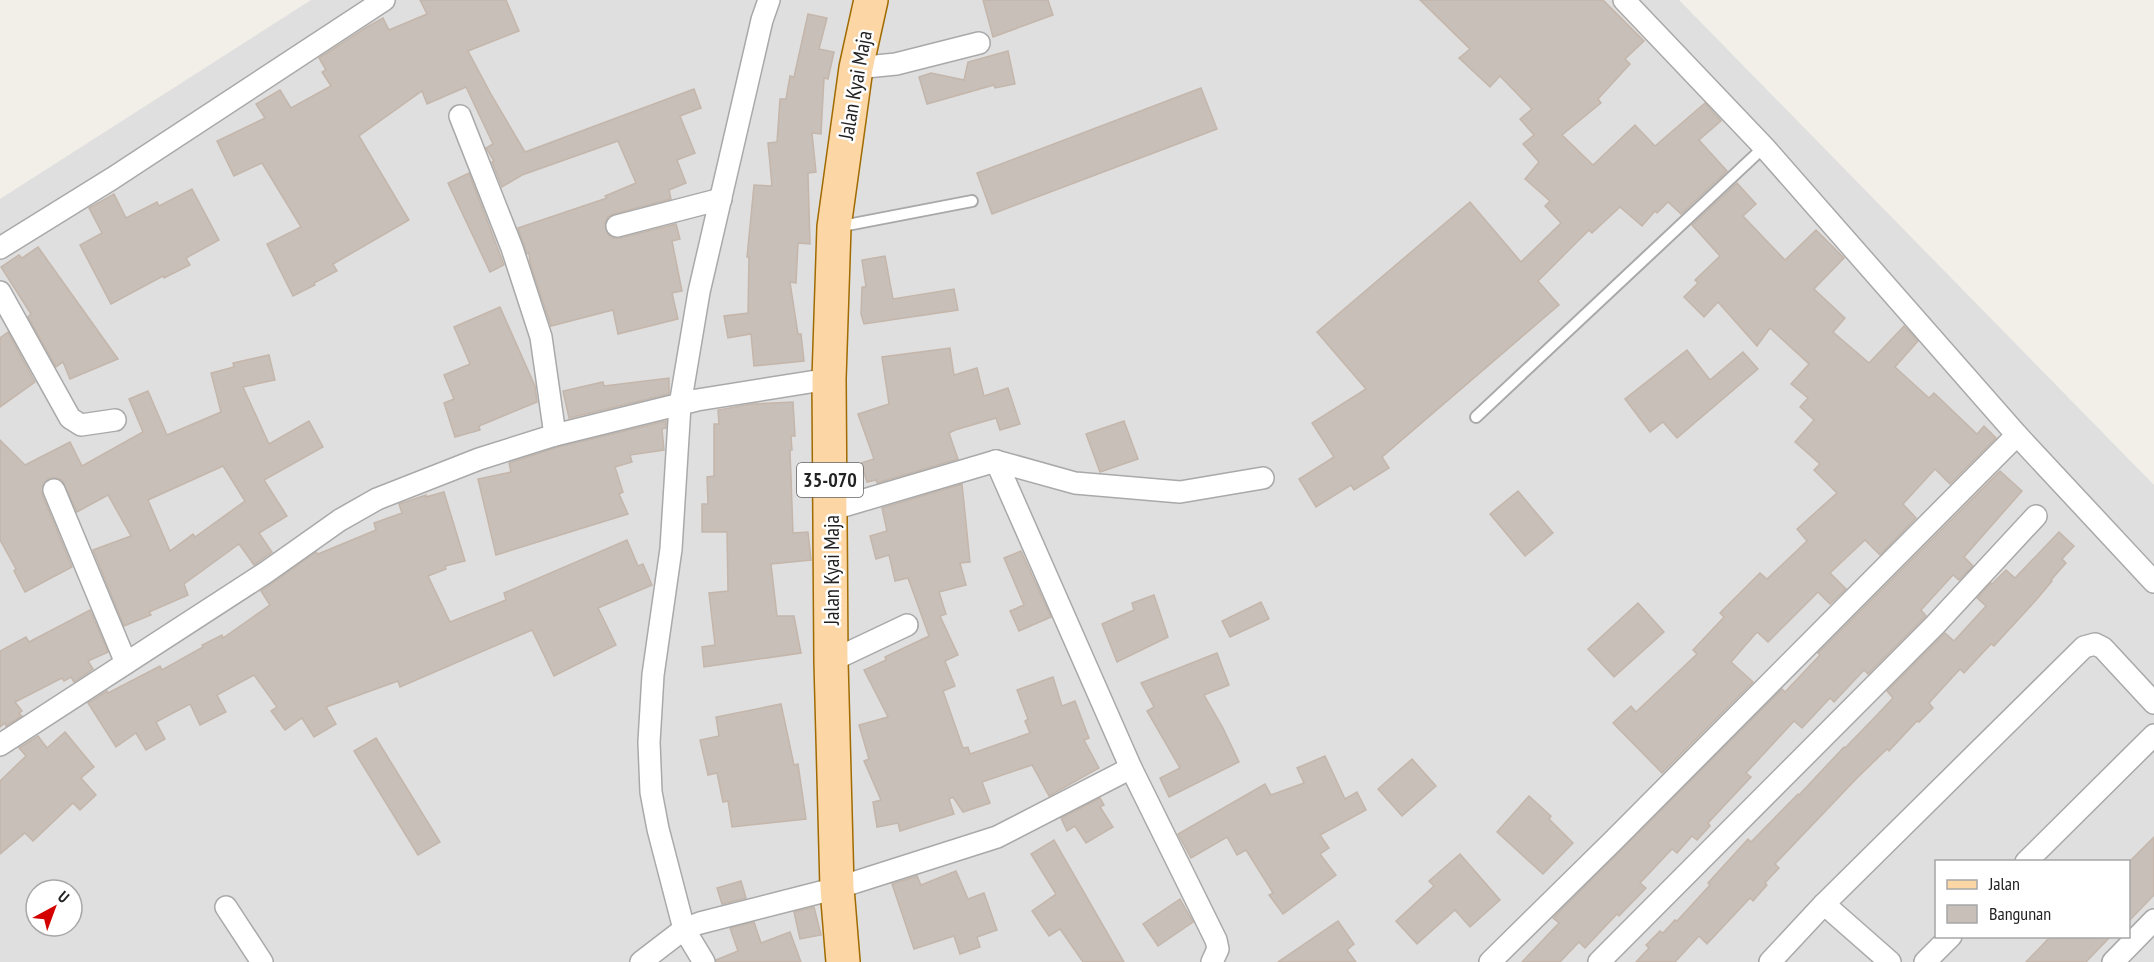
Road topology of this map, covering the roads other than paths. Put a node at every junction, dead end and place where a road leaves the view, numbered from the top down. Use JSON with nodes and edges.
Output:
{"nodes":[{"id":1,"x":384,"y":0,"type":"edge"},
{"id":2,"x":769,"y":0,"type":"edge"},
{"id":3,"x":871,"y":0,"type":"edge"},
{"id":4,"x":1624,"y":0,"type":"edge"},
{"id":5,"x":979,"y":43,"type":"dead end"},
{"id":6,"x":855,"y":68,"type":"junction"},
{"id":7,"x":460,"y":116,"type":"dead end"},
{"id":8,"x":1764,"y":147,"type":"junction"},
{"id":9,"x":721,"y":199,"type":"junction"},
{"id":10,"x":972,"y":201,"type":"dead end"},
{"id":11,"x":617,"y":226,"type":"dead end"},
{"id":12,"x":834,"y":227,"type":"junction"},
{"id":13,"x":0,"y":248,"type":"edge"},
{"id":14,"x":0,"y":292,"type":"edge"},
{"id":15,"x":829,"y":379,"type":"junction"},
{"id":16,"x":697,"y":401,"type":"junction"},
{"id":17,"x":1476,"y":417,"type":"dead end"},
{"id":18,"x":115,"y":420,"type":"dead end"},
{"id":19,"x":555,"y":435,"type":"junction"},
{"id":20,"x":2017,"y":435,"type":"junction"},
{"id":21,"x":996,"y":461,"type":"junction"},
{"id":22,"x":1263,"y":478,"type":"dead end"},
{"id":23,"x":54,"y":490,"type":"dead end"},
{"id":24,"x":830,"y":510,"type":"junction"},
{"id":25,"x":2036,"y":516,"type":"dead end"},
{"id":26,"x":2154,"y":582,"type":"edge"},
{"id":27,"x":907,"y":625,"type":"dead end"},
{"id":28,"x":831,"y":661,"type":"junction"},
{"id":29,"x":126,"y":663,"type":"junction"},
{"id":30,"x":2154,"y":702,"type":"edge"},
{"id":31,"x":2154,"y":735,"type":"edge"},
{"id":32,"x":0,"y":745,"type":"edge"},
{"id":33,"x":1131,"y":768,"type":"junction"},
{"id":34,"x":2027,"y":860,"type":"edge"},
{"id":35,"x":837,"y":888,"type":"junction"},
{"id":36,"x":1824,"y":903,"type":"junction"},
{"id":37,"x":226,"y":907,"type":"dead end"},
{"id":38,"x":2154,"y":920,"type":"edge"},
{"id":39,"x":692,"y":926,"type":"junction"},
{"id":40,"x":1949,"y":938,"type":"edge"},
{"id":41,"x":262,"y":962,"type":"edge"},
{"id":42,"x":641,"y":962,"type":"edge"},
{"id":43,"x":704,"y":962,"type":"edge"},
{"id":44,"x":843,"y":962,"type":"edge"},
{"id":45,"x":1211,"y":962,"type":"edge"},
{"id":46,"x":1490,"y":962,"type":"edge"},
{"id":47,"x":1599,"y":962,"type":"edge"},
{"id":48,"x":1770,"y":962,"type":"edge"},
{"id":49,"x":1890,"y":962,"type":"edge"},
{"id":50,"x":1925,"y":962,"type":"edge"},
{"id":51,"x":2114,"y":962,"type":"edge"}],
"edges":[{"from":1,"to":13,"type":"street"},
{"from":2,"to":9,"type":"street"},
{"from":3,"to":6,"type":"main road","name":"Jalan Kyai Maja","number":"35-070"},
{"from":4,"to":8,"type":"street"},
{"from":5,"to":6,"type":"street"},
{"from":6,"to":12,"type":"main road","name":"Jalan Kyai Maja","number":"35-070"},
{"from":7,"to":19,"type":"street"},
{"from":8,"to":17,"type":"lane"},
{"from":8,"to":20,"type":"street"},
{"from":9,"to":11,"type":"street"},
{"from":9,"to":16,"type":"street"},
{"from":10,"to":12,"type":"lane"},
{"from":12,"to":15,"type":"main road","name":"Jalan Kyai Maja","number":"35-070"},
{"from":14,"to":18,"type":"street"},
{"from":15,"to":16,"type":"street"},
{"from":15,"to":24,"type":"main road","name":"Jalan Kyai Maja","number":"35-070"},
{"from":16,"to":19,"type":"street"},
{"from":16,"to":39,"type":"street"},
{"from":19,"to":29,"type":"street"},
{"from":20,"to":26,"type":"street"},
{"from":20,"to":46,"type":"street"},
{"from":21,"to":22,"type":"street"},
{"from":21,"to":24,"type":"street"},
{"from":21,"to":33,"type":"street"},
{"from":23,"to":29,"type":"street"},
{"from":24,"to":28,"type":"main road","name":"Jalan Kyai Maja","number":"35-070"},
{"from":25,"to":47,"type":"street"},
{"from":27,"to":28,"type":"street"},
{"from":28,"to":35,"type":"main road","name":"Jalan Kyai Maja","number":"35-070"},
{"from":29,"to":32,"type":"street"},
{"from":30,"to":36,"type":"street"},
{"from":31,"to":34,"type":"street"},
{"from":33,"to":35,"type":"street"},
{"from":33,"to":45,"type":"street"},
{"from":35,"to":39,"type":"street"},
{"from":35,"to":44,"type":"main road","name":"Jalan Kyai Maja","number":"35-070"},
{"from":36,"to":48,"type":"street"},
{"from":36,"to":49,"type":"street"},
{"from":37,"to":41,"type":"street"},
{"from":38,"to":51,"type":"street"},
{"from":39,"to":42,"type":"street"},
{"from":39,"to":43,"type":"street"},
{"from":40,"to":50,"type":"street"}]}
